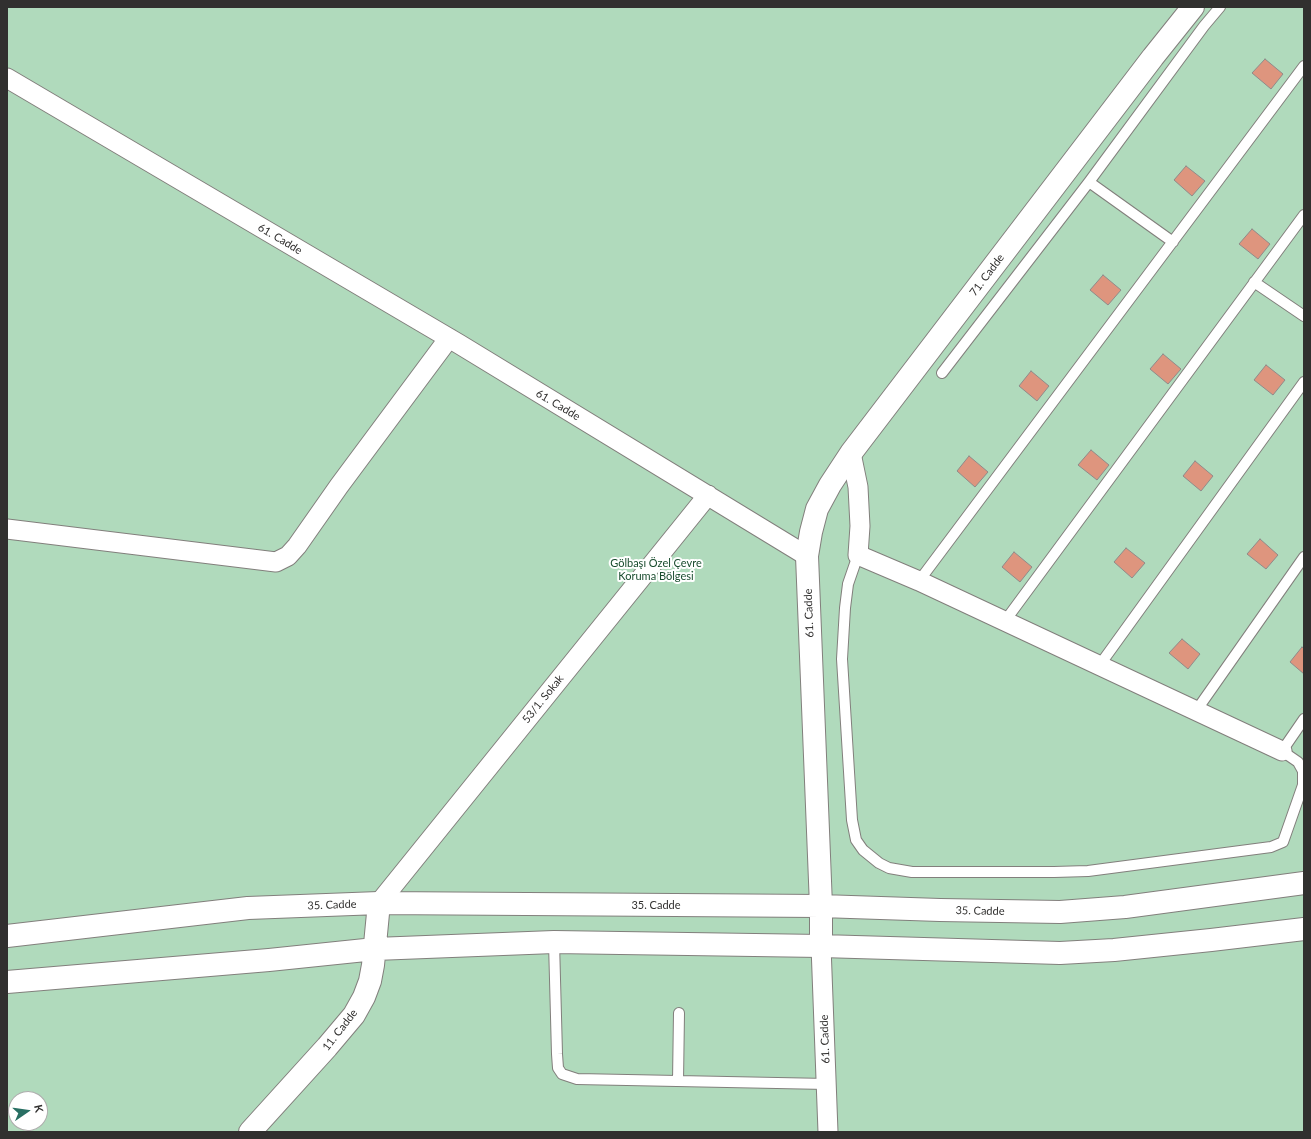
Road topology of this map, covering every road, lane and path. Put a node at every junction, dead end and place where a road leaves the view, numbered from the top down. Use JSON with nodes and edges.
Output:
{"nodes":[{"id":1,"x":1193,"y":7,"type":"edge"},
{"id":2,"x":1220,"y":7,"type":"edge"},
{"id":3,"x":1304,"y":66,"type":"edge"},
{"id":4,"x":7,"y":78,"type":"edge"},
{"id":5,"x":1089,"y":182,"type":"junction"},
{"id":6,"x":1304,"y":215,"type":"edge"},
{"id":7,"x":1173,"y":242,"type":"junction"},
{"id":8,"x":1254,"y":282,"type":"junction"},
{"id":9,"x":1304,"y":316,"type":"edge"},
{"id":10,"x":449,"y":338,"type":"junction"},
{"id":11,"x":942,"y":373,"type":"dead end"},
{"id":12,"x":1304,"y":382,"type":"edge"},
{"id":13,"x":851,"y":453,"type":"junction"},
{"id":14,"x":708,"y":495,"type":"junction"},
{"id":15,"x":7,"y":529,"type":"edge"},
{"id":16,"x":858,"y":555,"type":"junction"},
{"id":17,"x":806,"y":556,"type":"junction"},
{"id":18,"x":1304,"y":557,"type":"edge"},
{"id":19,"x":919,"y":581,"type":"junction"},
{"id":20,"x":1005,"y":621,"type":"junction"},
{"id":21,"x":1099,"y":666,"type":"junction"},
{"id":22,"x":1196,"y":711,"type":"junction"},
{"id":23,"x":1304,"y":719,"type":"edge"},
{"id":24,"x":1282,"y":751,"type":"junction"},
{"id":25,"x":1304,"y":883,"type":"edge"},
{"id":26,"x":379,"y":903,"type":"junction"},
{"id":27,"x":821,"y":906,"type":"junction"},
{"id":28,"x":1304,"y":929,"type":"edge"},
{"id":29,"x":7,"y":936,"type":"edge"},
{"id":30,"x":554,"y":942,"type":"junction"},
{"id":31,"x":821,"y":946,"type":"junction"},
{"id":32,"x":375,"y":948,"type":"junction"},
{"id":33,"x":7,"y":982,"type":"edge"},
{"id":34,"x":680,"y":1014,"type":"dead end"},
{"id":35,"x":678,"y":1081,"type":"junction"},
{"id":36,"x":826,"y":1084,"type":"junction"},
{"id":37,"x":250,"y":1132,"type":"edge"},
{"id":38,"x":828,"y":1132,"type":"edge"}],
"edges":[{"from":1,"to":13,"type":"street","name":"71. Cadde"},
{"from":2,"to":5,"type":"lane"},
{"from":3,"to":7,"type":"lane"},
{"from":4,"to":10,"type":"street","name":"61. Cadde"},
{"from":5,"to":7,"type":"lane"},
{"from":5,"to":11,"type":"lane"},
{"from":6,"to":8,"type":"lane"},
{"from":7,"to":19,"type":"lane"},
{"from":8,"to":9,"type":"lane"},
{"from":8,"to":20,"type":"lane"},
{"from":10,"to":14,"type":"street","name":"61. Cadde"},
{"from":10,"to":15,"type":"street"},
{"from":12,"to":21,"type":"lane"},
{"from":13,"to":16,"type":"street"},
{"from":13,"to":17,"type":"street","name":"71. Cadde"},
{"from":14,"to":17,"type":"street","name":"61. Cadde"},
{"from":14,"to":26,"type":"street","name":"53/1. Sokak"},
{"from":16,"to":19,"type":"street"},
{"from":16,"to":24,"type":"lane"},
{"from":17,"to":27,"type":"street","name":"61. Cadde"},
{"from":18,"to":22,"type":"lane"},
{"from":19,"to":20,"type":"street"},
{"from":20,"to":21,"type":"street"},
{"from":21,"to":22,"type":"street"},
{"from":22,"to":24,"type":"street"},
{"from":23,"to":24,"type":"lane"},
{"from":25,"to":27,"type":"street","name":"35. Cadde"},
{"from":26,"to":27,"type":"street","name":"35. Cadde"},
{"from":26,"to":29,"type":"street","name":"35. Cadde"},
{"from":26,"to":32,"type":"street","name":"11. Cadde"},
{"from":27,"to":31,"type":"street","name":"61. Cadde"},
{"from":28,"to":31,"type":"street"},
{"from":30,"to":31,"type":"street"},
{"from":30,"to":32,"type":"street"},
{"from":30,"to":35,"type":"lane"},
{"from":31,"to":36,"type":"street","name":"61. Cadde"},
{"from":32,"to":33,"type":"street"},
{"from":32,"to":37,"type":"street","name":"11. Cadde"},
{"from":34,"to":35,"type":"lane"},
{"from":35,"to":36,"type":"lane"},
{"from":36,"to":38,"type":"street","name":"61. Cadde"}]}
